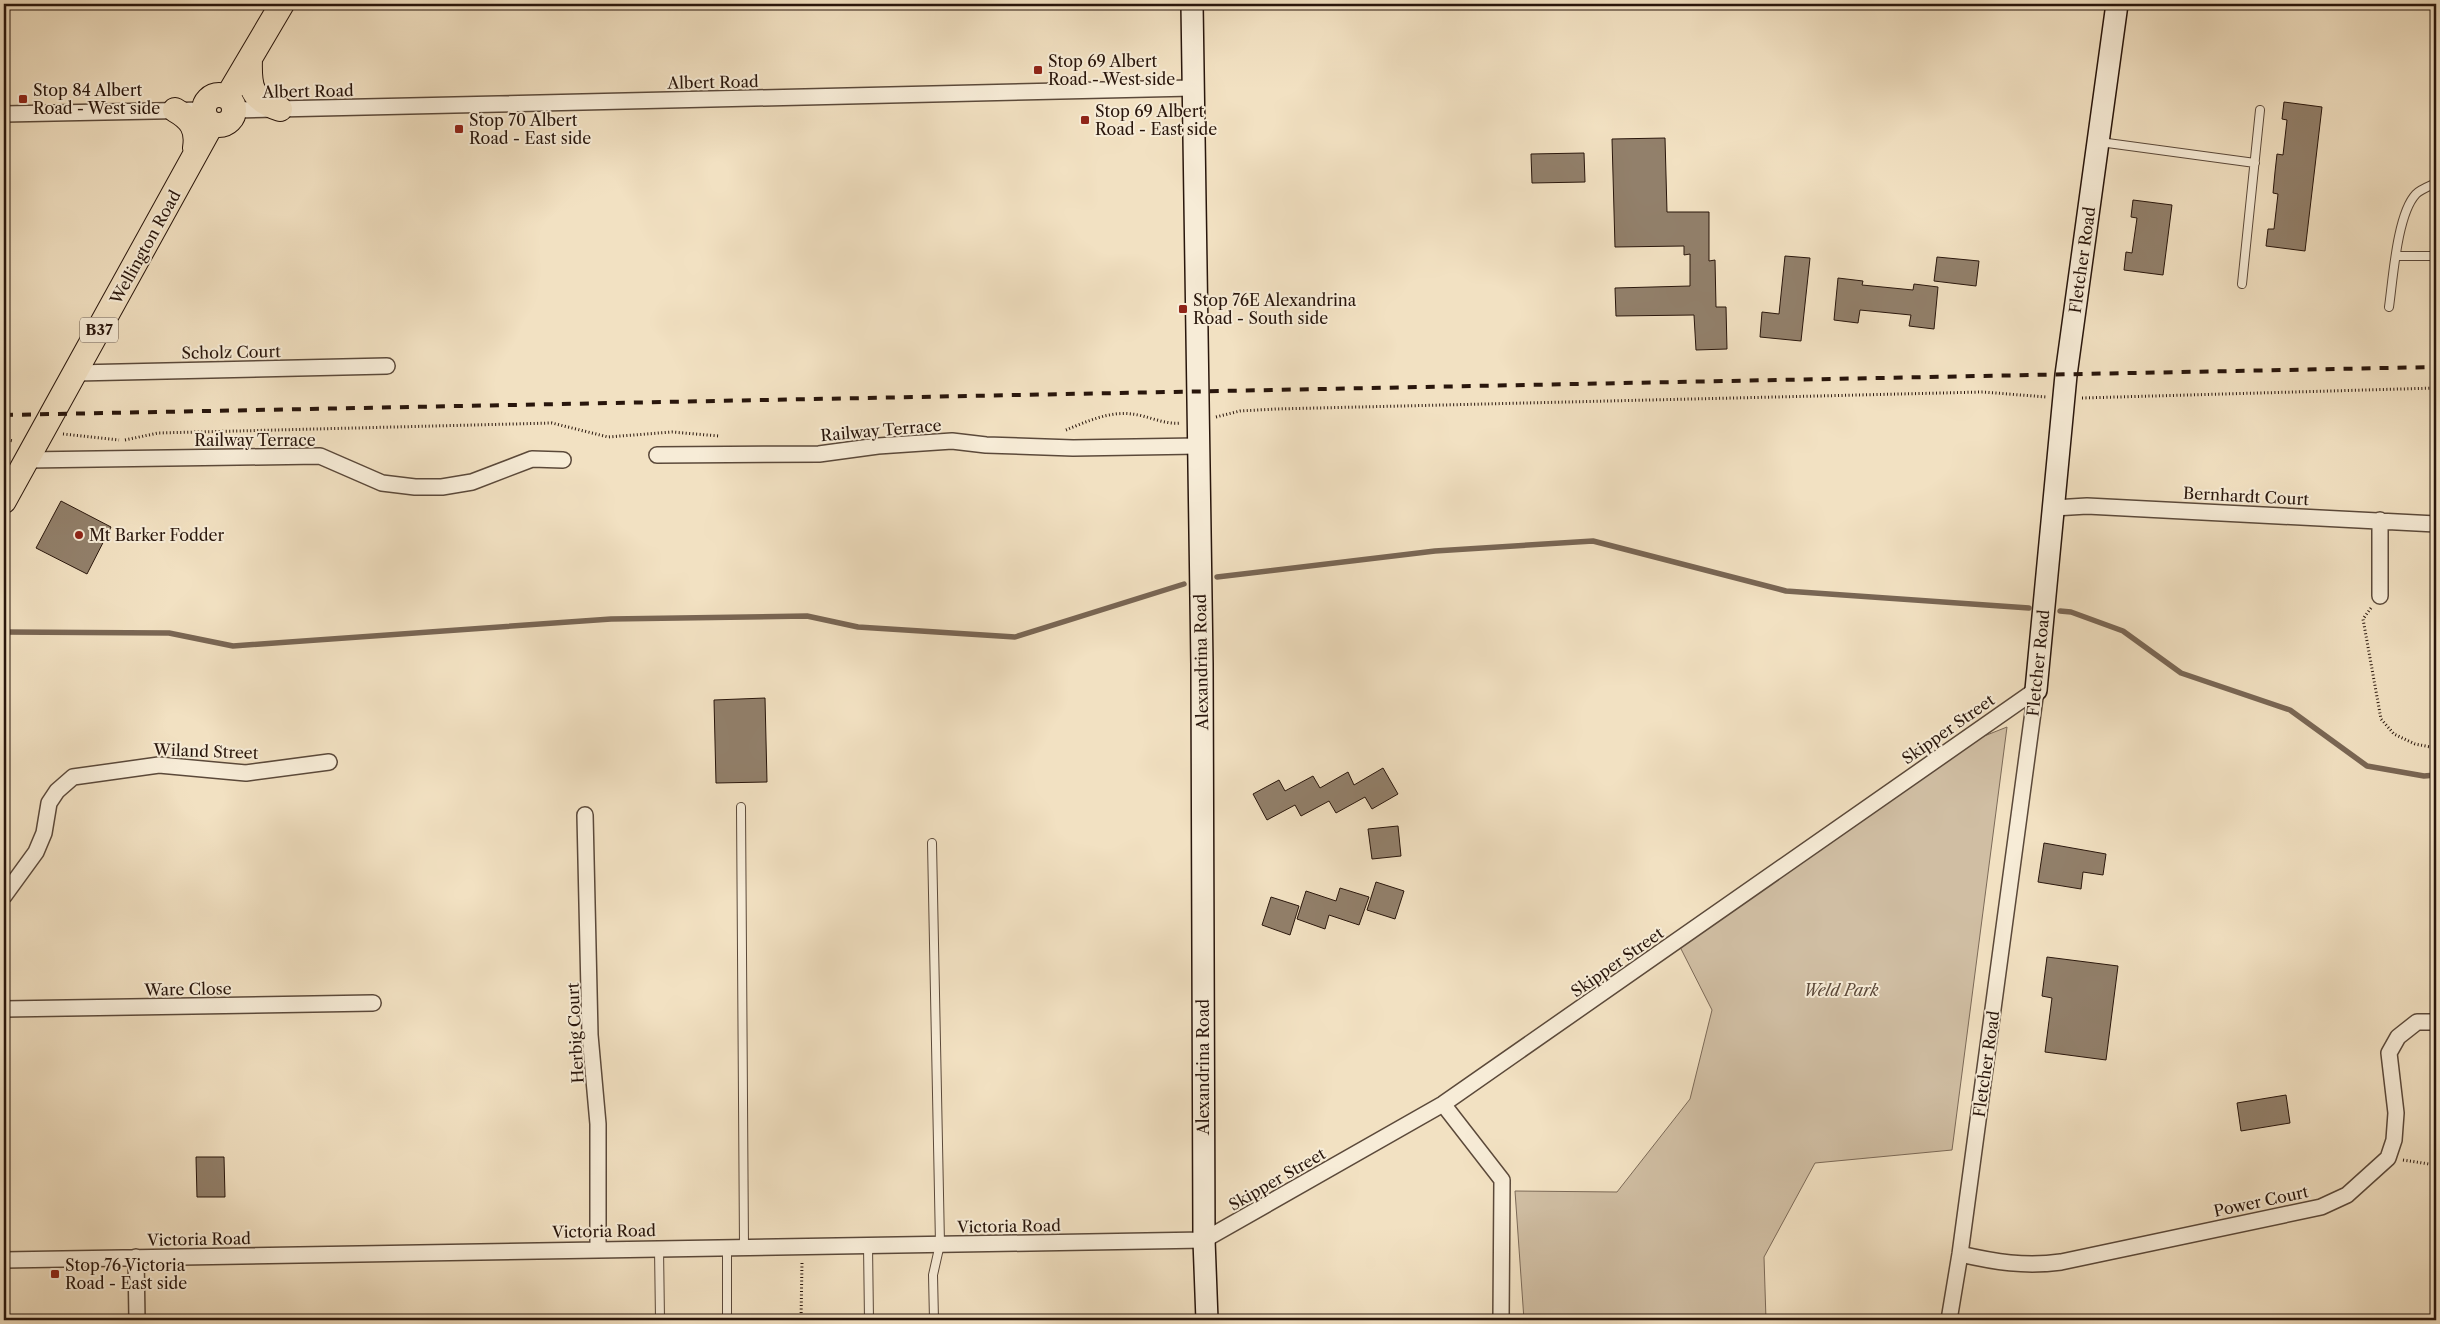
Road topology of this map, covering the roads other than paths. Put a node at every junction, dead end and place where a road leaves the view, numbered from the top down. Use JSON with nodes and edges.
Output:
{"nodes":[{"id":1,"x":282,"y":4,"type":"edge"},
{"id":2,"x":1192,"y":4,"type":"edge"},
{"id":3,"x":2117,"y":4,"type":"edge"},
{"id":4,"x":250,"y":59,"type":"junction"},
{"id":5,"x":1192,"y":88,"type":"junction"},
{"id":6,"x":231,"y":104,"type":"junction"},
{"id":7,"x":280,"y":109,"type":"junction"},
{"id":8,"x":175,"y":110,"type":"junction"},
{"id":9,"x":2260,"y":110,"type":"dead end"},
{"id":10,"x":4,"y":114,"type":"edge"},
{"id":11,"x":208,"y":117,"type":"junction"},
{"id":12,"x":2098,"y":141,"type":"junction"},
{"id":13,"x":193,"y":159,"type":"junction"},
{"id":14,"x":2255,"y":163,"type":"junction"},
{"id":15,"x":2436,"y":183,"type":"edge"},
{"id":16,"x":2397,"y":256,"type":"junction"},
{"id":17,"x":2436,"y":256,"type":"edge"},
{"id":18,"x":2242,"y":284,"type":"dead end"},
{"id":19,"x":2389,"y":307,"type":"dead end"},
{"id":20,"x":387,"y":366,"type":"dead end"},
{"id":21,"x":76,"y":373,"type":"junction"},
{"id":22,"x":1198,"y":446,"type":"junction"},
{"id":23,"x":657,"y":455,"type":"dead end"},
{"id":24,"x":27,"y":460,"type":"junction"},
{"id":25,"x":563,"y":460,"type":"dead end"},
{"id":26,"x":7,"y":487,"type":"edge"},
{"id":27,"x":2054,"y":508,"type":"junction"},
{"id":28,"x":2380,"y":520,"type":"junction"},
{"id":29,"x":2436,"y":524,"type":"edge"},
{"id":30,"x":2380,"y":596,"type":"road end"},
{"id":31,"x":2036,"y":690,"type":"junction"},
{"id":32,"x":329,"y":762,"type":"dead end"},
{"id":33,"x":741,"y":808,"type":"dead end"},
{"id":34,"x":585,"y":815,"type":"dead end"},
{"id":35,"x":932,"y":843,"type":"dead end"},
{"id":36,"x":4,"y":896,"type":"edge"},
{"id":37,"x":373,"y":1003,"type":"dead end"},
{"id":38,"x":4,"y":1009,"type":"edge"},
{"id":39,"x":2436,"y":1022,"type":"edge"},
{"id":40,"x":1443,"y":1104,"type":"junction"},
{"id":41,"x":1204,"y":1240,"type":"junction"},
{"id":42,"x":940,"y":1244,"type":"junction"},
{"id":43,"x":868,"y":1245,"type":"junction"},
{"id":44,"x":727,"y":1247,"type":"junction"},
{"id":45,"x":744,"y":1247,"type":"junction"},
{"id":46,"x":598,"y":1248,"type":"junction"},
{"id":47,"x":659,"y":1248,"type":"junction"},
{"id":48,"x":1960,"y":1254,"type":"junction"},
{"id":49,"x":136,"y":1257,"type":"junction"},
{"id":50,"x":4,"y":1260,"type":"edge"},
{"id":51,"x":136,"y":1320,"type":"edge"},
{"id":52,"x":660,"y":1320,"type":"edge"},
{"id":53,"x":727,"y":1320,"type":"edge"},
{"id":54,"x":869,"y":1320,"type":"edge"},
{"id":55,"x":934,"y":1320,"type":"edge"},
{"id":56,"x":1207,"y":1320,"type":"edge"},
{"id":57,"x":1501,"y":1320,"type":"edge"},
{"id":58,"x":1949,"y":1320,"type":"edge"}],
"edges":[{"from":1,"to":4,"type":"main road"},
{"from":2,"to":5,"type":"main road","name":"Alexandrina Road"},
{"from":3,"to":12,"type":"main road","name":"Fletcher Road"},
{"from":4,"to":6,"type":"main road"},
{"from":4,"to":7,"type":"main road"},
{"from":5,"to":7,"type":"street","name":"Albert Road"},
{"from":5,"to":22,"type":"main road","name":"Alexandrina Road"},
{"from":6,"to":7,"type":"street","name":"Albert Road"},
{"from":6,"to":11,"type":"main road","number":"B37"},
{"from":8,"to":10,"type":"street"},
{"from":8,"to":11,"type":"street"},
{"from":8,"to":13,"type":"main road"},
{"from":9,"to":14,"type":"lane"},
{"from":11,"to":13,"type":"main road","name":"Wellington Road","number":"B37"},
{"from":12,"to":14,"type":"lane"},
{"from":12,"to":27,"type":"main road","name":"Fletcher Road"},
{"from":13,"to":21,"type":"main road","name":"Wellington Road","number":"B37"},
{"from":14,"to":18,"type":"lane"},
{"from":15,"to":16,"type":"lane"},
{"from":16,"to":17,"type":"lane"},
{"from":16,"to":19,"type":"lane"},
{"from":20,"to":21,"type":"street","name":"Scholz Court"},
{"from":21,"to":24,"type":"main road","name":"Wellington Road","number":"B37"},
{"from":22,"to":23,"type":"street","name":"Railway Terrace"},
{"from":22,"to":41,"type":"main road","name":"Alexandrina Road"},
{"from":24,"to":25,"type":"street","name":"Railway Terrace"},
{"from":24,"to":26,"type":"main road","name":"Wellington Road","number":"B37"},
{"from":27,"to":28,"type":"street","name":"Bernhardt Court"},
{"from":27,"to":31,"type":"main road","name":"Fletcher Road"},
{"from":28,"to":29,"type":"street","name":"Bernhardt Court"},
{"from":28,"to":30,"type":"street"},
{"from":31,"to":40,"type":"street","name":"Skipper Street"},
{"from":31,"to":48,"type":"street","name":"Fletcher Road"},
{"from":32,"to":36,"type":"street","name":"Wiland Street"},
{"from":33,"to":45,"type":"lane"},
{"from":34,"to":46,"type":"street","name":"Herbig Court"},
{"from":35,"to":42,"type":"lane"},
{"from":37,"to":38,"type":"street","name":"Ware Close"},
{"from":39,"to":48,"type":"street","name":"Power Court"},
{"from":40,"to":41,"type":"street","name":"Skipper Street"},
{"from":40,"to":57,"type":"street"},
{"from":41,"to":42,"type":"street","name":"Victoria Road"},
{"from":41,"to":56,"type":"main road","name":"Alexandrina Road"},
{"from":42,"to":43,"type":"street","name":"Victoria Road"},
{"from":42,"to":55,"type":"lane"},
{"from":43,"to":45,"type":"street","name":"Victoria Road"},
{"from":43,"to":54,"type":"lane"},
{"from":44,"to":45,"type":"street","name":"Victoria Road"},
{"from":44,"to":47,"type":"street","name":"Victoria Road"},
{"from":44,"to":53,"type":"lane"},
{"from":46,"to":47,"type":"street","name":"Victoria Road"},
{"from":46,"to":49,"type":"street","name":"Victoria Road"},
{"from":47,"to":52,"type":"lane"},
{"from":48,"to":58,"type":"street","name":"Fletcher Road"},
{"from":49,"to":50,"type":"street","name":"Victoria Road"},
{"from":49,"to":51,"type":"street"}]}
